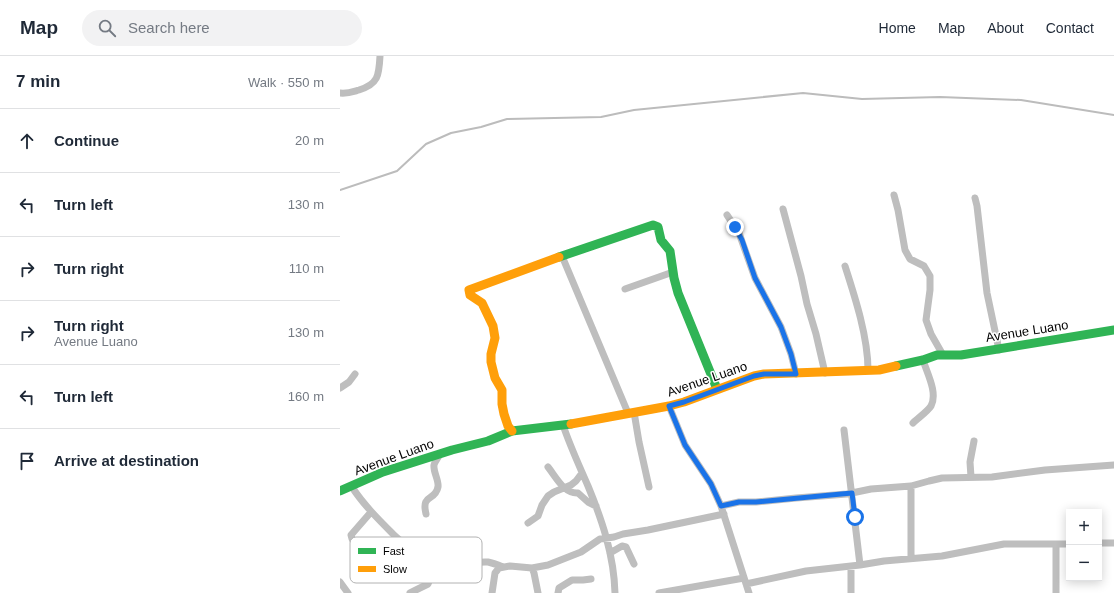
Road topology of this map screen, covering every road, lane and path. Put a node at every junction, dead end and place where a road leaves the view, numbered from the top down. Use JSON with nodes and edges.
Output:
{"nodes":[{"id":1,"x":380,"y":56,"type":"edge"},
{"id":2,"x":340,"y":93,"type":"edge"},
{"id":3,"x":894,"y":195,"type":"dead end"},
{"id":4,"x":975,"y":198,"type":"dead end"},
{"id":5,"x":784,"y":209,"type":"dead end"},
{"id":6,"x":727,"y":215,"type":"dead end"},
{"id":7,"x":562,"y":256,"type":"junction"},
{"id":8,"x":845,"y":266,"type":"dead end"},
{"id":9,"x":673,"y":272,"type":"junction"},
{"id":10,"x":625,"y":289,"type":"dead end"},
{"id":11,"x":1114,"y":330,"type":"edge"},
{"id":12,"x":999,"y":350,"type":"junction"},
{"id":13,"x":943,"y":355,"type":"junction"},
{"id":14,"x":923,"y":360,"type":"junction"},
{"id":15,"x":868,"y":370,"type":"junction"},
{"id":16,"x":825,"y":373,"type":"junction"},
{"id":17,"x":355,"y":374,"type":"dead end"},
{"id":18,"x":796,"y":374,"type":"junction"},
{"id":19,"x":340,"y":388,"type":"edge"},
{"id":20,"x":717,"y":389,"type":"junction"},
{"id":21,"x":669,"y":406,"type":"junction"},
{"id":22,"x":631,"y":413,"type":"junction"},
{"id":23,"x":913,"y":423,"type":"dead end"},
{"id":24,"x":563,"y":425,"type":"junction"},
{"id":25,"x":844,"y":430,"type":"dead end"},
{"id":26,"x":512,"y":431,"type":"junction"},
{"id":27,"x":974,"y":440,"type":"dead end"},
{"id":28,"x":440,"y":454,"type":"junction"},
{"id":29,"x":1114,"y":465,"type":"edge"},
{"id":30,"x":548,"y":467,"type":"dead end"},
{"id":31,"x":582,"y":473,"type":"junction"},
{"id":32,"x":971,"y":477,"type":"junction"},
{"id":33,"x":911,"y":486,"type":"junction"},
{"id":34,"x":564,"y":487,"type":"junction"},
{"id":35,"x":649,"y":487,"type":"dead end"},
{"id":36,"x":343,"y":489,"type":"edge"},
{"id":37,"x":852,"y":493,"type":"junction"},
{"id":38,"x":596,"y":506,"type":"junction"},
{"id":39,"x":721,"y":506,"type":"junction"},
{"id":40,"x":371,"y":512,"type":"junction"},
{"id":41,"x":426,"y":514,"type":"dead end"},
{"id":42,"x":724,"y":514,"type":"junction"},
{"id":43,"x":528,"y":524,"type":"dead end"},
{"id":44,"x":351,"y":537,"type":"edge"},
{"id":45,"x":397,"y":537,"type":"edge"},
{"id":46,"x":607,"y":538,"type":"junction"},
{"id":47,"x":1102,"y":543,"type":"edge"},
{"id":48,"x":1114,"y":543,"type":"edge"},
{"id":49,"x":1056,"y":544,"type":"junction"},
{"id":50,"x":1066,"y":544,"type":"edge"},
{"id":51,"x":610,"y":554,"type":"junction"},
{"id":52,"x":911,"y":558,"type":"junction"},
{"id":53,"x":482,"y":562,"type":"edge"},
{"id":54,"x":634,"y":564,"type":"dead end"},
{"id":55,"x":860,"y":565,"type":"junction"},
{"id":56,"x":851,"y":566,"type":"junction"},
{"id":57,"x":503,"y":567,"type":"junction"},
{"id":58,"x":532,"y":568,"type":"junction"},
{"id":59,"x":591,"y":578,"type":"dead end"},
{"id":60,"x":745,"y":581,"type":"junction"},
{"id":61,"x":340,"y":582,"type":"edge"},
{"id":62,"x":428,"y":583,"type":"edge"},
{"id":63,"x":348,"y":593,"type":"edge"},
{"id":64,"x":410,"y":593,"type":"edge"},
{"id":65,"x":492,"y":593,"type":"edge"},
{"id":66,"x":538,"y":593,"type":"edge"},
{"id":67,"x":558,"y":593,"type":"edge"},
{"id":68,"x":615,"y":593,"type":"edge"},
{"id":69,"x":659,"y":593,"type":"edge"},
{"id":70,"x":749,"y":593,"type":"edge"},
{"id":71,"x":851,"y":593,"type":"edge"},
{"id":72,"x":1056,"y":593,"type":"edge"}],
"edges":[{"from":1,"to":2,"type":"street"},
{"from":3,"to":13,"type":"street"},
{"from":4,"to":12,"type":"street"},
{"from":5,"to":16,"type":"street"},
{"from":6,"to":18,"type":"street"},
{"from":7,"to":9,"type":"street"},
{"from":7,"to":22,"type":"street"},
{"from":7,"to":26,"type":"street"},
{"from":8,"to":15,"type":"street"},
{"from":9,"to":10,"type":"street"},
{"from":9,"to":20,"type":"street"},
{"from":11,"to":12,"type":"street","name":"Avenue Luano"},
{"from":12,"to":13,"type":"street","name":"Avenue Luano"},
{"from":13,"to":14,"type":"street","name":"Avenue Luano"},
{"from":14,"to":15,"type":"street","name":"Avenue Luano"},
{"from":14,"to":23,"type":"street"},
{"from":15,"to":16,"type":"street","name":"Avenue Luano"},
{"from":16,"to":18,"type":"street","name":"Avenue Luano"},
{"from":17,"to":19,"type":"street"},
{"from":18,"to":20,"type":"street","name":"Avenue Luano"},
{"from":20,"to":21,"type":"street","name":"Avenue Luano"},
{"from":21,"to":22,"type":"street","name":"Avenue Luano"},
{"from":21,"to":39,"type":"street"},
{"from":22,"to":24,"type":"street","name":"Avenue Luano"},
{"from":22,"to":35,"type":"street"},
{"from":24,"to":26,"type":"street","name":"Avenue Luano"},
{"from":24,"to":31,"type":"street"},
{"from":25,"to":37,"type":"street"},
{"from":26,"to":28,"type":"street","name":"Avenue Luano"},
{"from":27,"to":32,"type":"street"},
{"from":28,"to":36,"type":"street","name":"Avenue Luano"},
{"from":28,"to":41,"type":"street"},
{"from":29,"to":32,"type":"street"},
{"from":30,"to":34,"type":"street"},
{"from":31,"to":34,"type":"street"},
{"from":31,"to":38,"type":"street"},
{"from":32,"to":33,"type":"street"},
{"from":33,"to":37,"type":"street"},
{"from":33,"to":52,"type":"street"},
{"from":34,"to":38,"type":"street"},
{"from":34,"to":43,"type":"street"},
{"from":36,"to":40,"type":"street"},
{"from":37,"to":39,"type":"street"},
{"from":37,"to":55,"type":"street"},
{"from":38,"to":46,"type":"street"},
{"from":39,"to":42,"type":"street"},
{"from":40,"to":44,"type":"street"},
{"from":40,"to":45,"type":"street"},
{"from":42,"to":46,"type":"street"},
{"from":42,"to":60,"type":"street"},
{"from":46,"to":51,"type":"street"},
{"from":46,"to":58,"type":"street"},
{"from":47,"to":48,"type":"street"},
{"from":49,"to":50,"type":"street"},
{"from":49,"to":52,"type":"street"},
{"from":49,"to":72,"type":"street"},
{"from":51,"to":54,"type":"street"},
{"from":51,"to":68,"type":"street"},
{"from":52,"to":55,"type":"street"},
{"from":53,"to":57,"type":"street"},
{"from":55,"to":56,"type":"street"},
{"from":56,"to":60,"type":"street"},
{"from":56,"to":71,"type":"street"},
{"from":57,"to":58,"type":"street"},
{"from":57,"to":65,"type":"street"},
{"from":58,"to":66,"type":"street"},
{"from":59,"to":67,"type":"street"},
{"from":60,"to":69,"type":"street"},
{"from":60,"to":70,"type":"street"},
{"from":61,"to":63,"type":"street"},
{"from":62,"to":64,"type":"street"}]}
